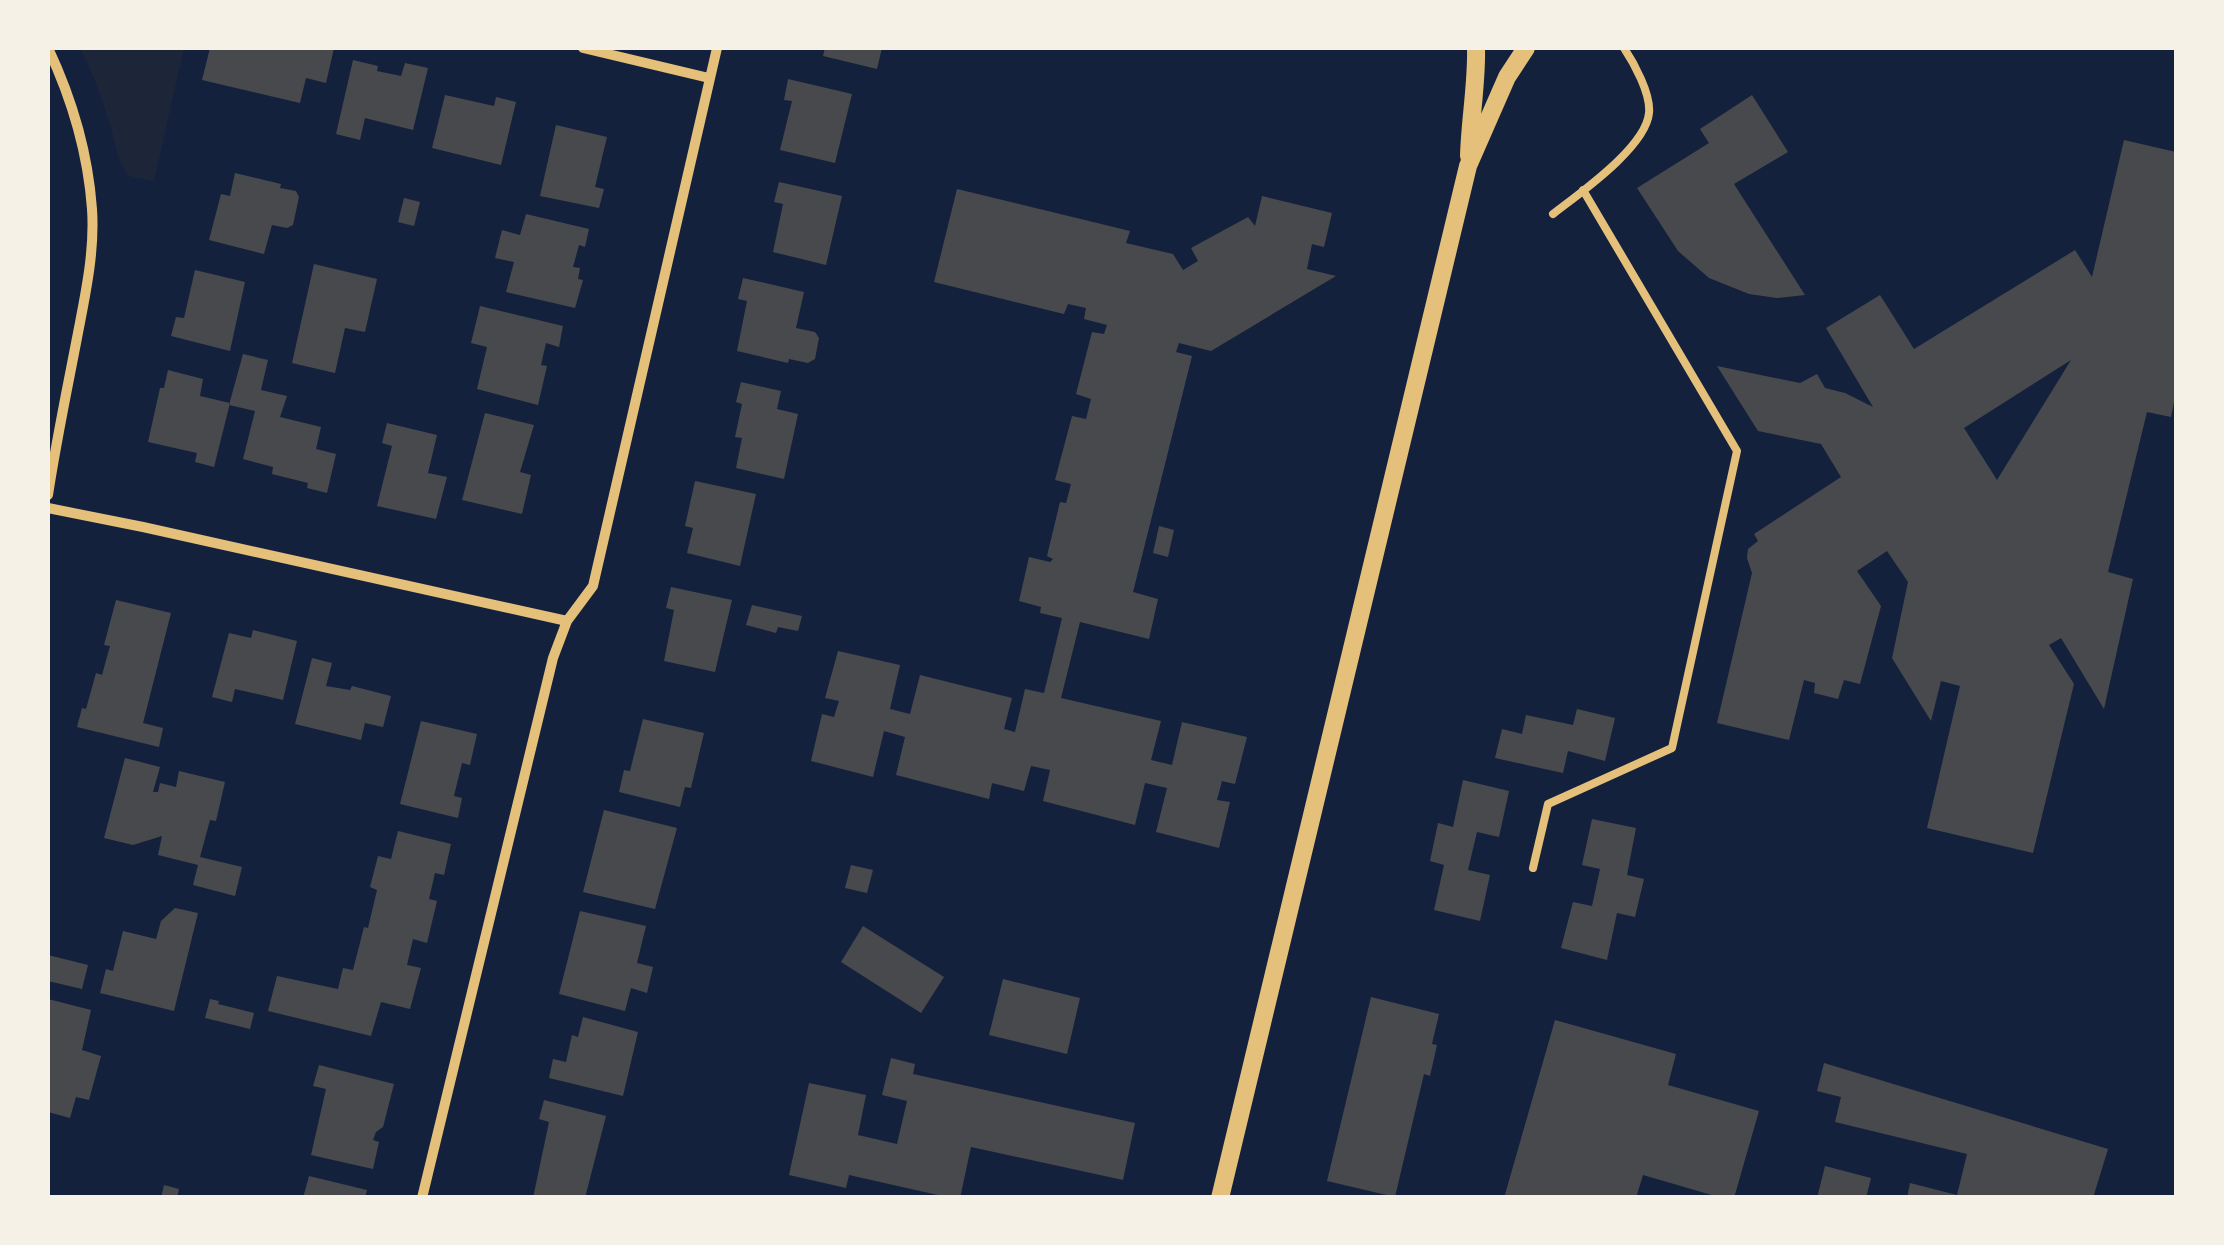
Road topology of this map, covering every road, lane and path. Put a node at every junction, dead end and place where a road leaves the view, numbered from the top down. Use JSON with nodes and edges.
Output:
{"nodes":[{"id":1,"x":48,"y":48,"type":"edge"},
{"id":2,"x":583,"y":48,"type":"edge"},
{"id":3,"x":717,"y":48,"type":"edge"},
{"id":4,"x":1476,"y":48,"type":"edge"},
{"id":5,"x":1526,"y":48,"type":"edge"},
{"id":6,"x":1624,"y":48,"type":"edge"},
{"id":7,"x":709,"y":78,"type":"junction"},
{"id":8,"x":1468,"y":166,"type":"junction"},
{"id":9,"x":1583,"y":190,"type":"junction"},
{"id":10,"x":1553,"y":214,"type":"dead end"},
{"id":11,"x":48,"y":495,"type":"edge"},
{"id":12,"x":48,"y":508,"type":"edge"},
{"id":13,"x":567,"y":621,"type":"junction"},
{"id":14,"x":1533,"y":868,"type":"dead end"},
{"id":15,"x":422,"y":1198,"type":"edge"},
{"id":16,"x":1220,"y":1198,"type":"edge"}],
"edges":[{"from":1,"to":11,"type":"street"},
{"from":2,"to":7,"type":"street"},
{"from":3,"to":7,"type":"street"},
{"from":4,"to":8,"type":"street"},
{"from":5,"to":8,"type":"street"},
{"from":6,"to":9,"type":"lane"},
{"from":7,"to":13,"type":"street"},
{"from":8,"to":16,"type":"street"},
{"from":9,"to":10,"type":"lane"},
{"from":9,"to":14,"type":"lane"},
{"from":12,"to":13,"type":"street"},
{"from":13,"to":15,"type":"street"}]}
